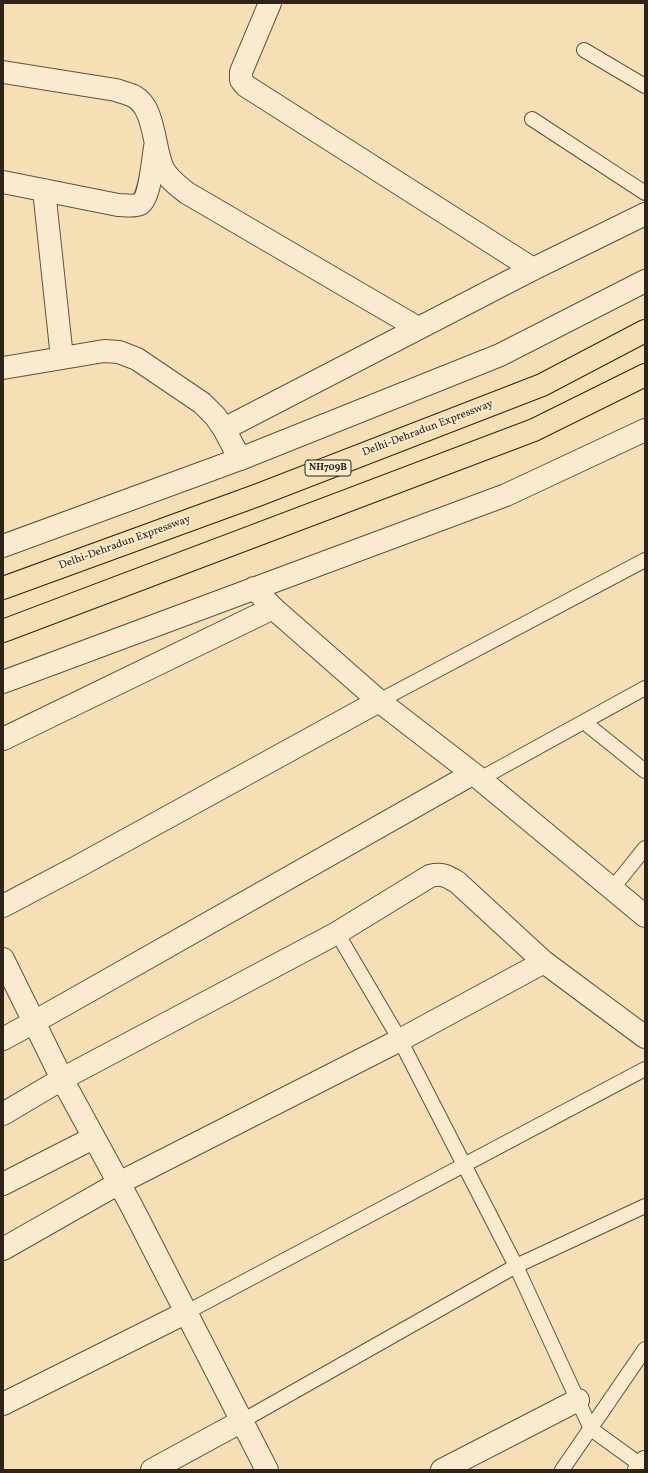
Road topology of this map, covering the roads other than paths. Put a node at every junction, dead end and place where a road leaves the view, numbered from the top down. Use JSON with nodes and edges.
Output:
{"nodes":[{"id":1,"x":270,"y":3,"type":"edge"},
{"id":2,"x":584,"y":50,"type":"dead end"},
{"id":3,"x":3,"y":72,"type":"edge"},
{"id":4,"x":645,"y":86,"type":"edge"},
{"id":5,"x":532,"y":119,"type":"dead end"},
{"id":6,"x":156,"y":143,"type":"junction"},
{"id":7,"x":3,"y":182,"type":"edge"},
{"id":8,"x":44,"y":190,"type":"junction"},
{"id":9,"x":645,"y":193,"type":"edge"},
{"id":10,"x":645,"y":214,"type":"edge"},
{"id":11,"x":533,"y":269,"type":"junction"},
{"id":12,"x":645,"y":281,"type":"edge"},
{"id":13,"x":418,"y":328,"type":"junction"},
{"id":14,"x":645,"y":331,"type":"edge"},
{"id":15,"x":62,"y":358,"type":"junction"},
{"id":16,"x":3,"y":368,"type":"edge"},
{"id":17,"x":645,"y":375,"type":"edge"},
{"id":18,"x":224,"y":429,"type":"junction"},
{"id":19,"x":645,"y":430,"type":"edge"},
{"id":20,"x":240,"y":459,"type":"junction"},
{"id":21,"x":3,"y":546,"type":"edge"},
{"id":22,"x":645,"y":560,"type":"edge"},
{"id":23,"x":3,"y":588,"type":"edge"},
{"id":24,"x":254,"y":588,"type":"junction"},
{"id":25,"x":273,"y":608,"type":"junction"},
{"id":26,"x":3,"y":631,"type":"edge"},
{"id":27,"x":3,"y":682,"type":"edge"},
{"id":28,"x":645,"y":688,"type":"edge"},
{"id":29,"x":379,"y":701,"type":"junction"},
{"id":30,"x":584,"y":722,"type":"junction"},
{"id":31,"x":3,"y":739,"type":"edge"},
{"id":32,"x":645,"y":772,"type":"edge"},
{"id":33,"x":476,"y":777,"type":"junction"},
{"id":34,"x":645,"y":848,"type":"edge"},
{"id":35,"x":612,"y":889,"type":"junction"},
{"id":36,"x":3,"y":906,"type":"edge"},
{"id":37,"x":645,"y":916,"type":"edge"},
{"id":38,"x":337,"y":933,"type":"junction"},
{"id":39,"x":544,"y":962,"type":"junction"},
{"id":40,"x":5,"y":967,"type":"edge"},
{"id":41,"x":34,"y":1022,"type":"junction"},
{"id":42,"x":645,"y":1037,"type":"edge"},
{"id":43,"x":3,"y":1039,"type":"edge"},
{"id":44,"x":400,"y":1040,"type":"junction"},
{"id":45,"x":645,"y":1069,"type":"edge"},
{"id":46,"x":62,"y":1079,"type":"junction"},
{"id":47,"x":3,"y":1114,"type":"edge"},
{"id":48,"x":93,"y":1138,"type":"junction"},
{"id":49,"x":464,"y":1166,"type":"junction"},
{"id":50,"x":119,"y":1183,"type":"junction"},
{"id":51,"x":3,"y":1184,"type":"edge"},
{"id":52,"x":645,"y":1206,"type":"edge"},
{"id":53,"x":3,"y":1249,"type":"edge"},
{"id":54,"x":516,"y":1266,"type":"junction"},
{"id":55,"x":187,"y":1312,"type":"junction"},
{"id":56,"x":645,"y":1349,"type":"edge"},
{"id":57,"x":578,"y":1400,"type":"junction"},
{"id":58,"x":3,"y":1404,"type":"edge"},
{"id":59,"x":242,"y":1420,"type":"junction"},
{"id":60,"x":591,"y":1429,"type":"junction"},
{"id":61,"x":643,"y":1466,"type":"edge"},
{"id":62,"x":152,"y":1470,"type":"edge"},
{"id":63,"x":267,"y":1470,"type":"edge"},
{"id":64,"x":442,"y":1470,"type":"edge"},
{"id":65,"x":562,"y":1470,"type":"edge"}],
"edges":[{"from":1,"to":11,"type":"street"},
{"from":2,"to":4,"type":"lane"},
{"from":3,"to":6,"type":"street"},
{"from":5,"to":9,"type":"lane"},
{"from":6,"to":8,"type":"street"},
{"from":6,"to":13,"type":"street"},
{"from":7,"to":8,"type":"street"},
{"from":8,"to":15,"type":"street"},
{"from":10,"to":11,"type":"street"},
{"from":11,"to":13,"type":"street"},
{"from":12,"to":20,"type":"street"},
{"from":13,"to":18,"type":"street"},
{"from":14,"to":23,"type":"highway","name":"Delhi-Dehradun Expressway","number":"NH709B"},
{"from":15,"to":16,"type":"street"},
{"from":15,"to":18,"type":"street"},
{"from":17,"to":26,"type":"highway"},
{"from":18,"to":20,"type":"street"},
{"from":19,"to":24,"type":"street"},
{"from":20,"to":21,"type":"street"},
{"from":22,"to":29,"type":"lane"},
{"from":24,"to":25,"type":"street"},
{"from":24,"to":27,"type":"street"},
{"from":25,"to":29,"type":"street"},
{"from":25,"to":31,"type":"street"},
{"from":28,"to":30,"type":"lane"},
{"from":29,"to":33,"type":"street"},
{"from":29,"to":36,"type":"street"},
{"from":30,"to":32,"type":"lane"},
{"from":30,"to":33,"type":"lane"},
{"from":33,"to":35,"type":"street"},
{"from":33,"to":41,"type":"street"},
{"from":34,"to":35,"type":"lane"},
{"from":35,"to":37,"type":"street"},
{"from":38,"to":39,"type":"street"},
{"from":38,"to":44,"type":"lane"},
{"from":38,"to":46,"type":"street"},
{"from":39,"to":42,"type":"street"},
{"from":39,"to":44,"type":"street"},
{"from":40,"to":41,"type":"street"},
{"from":41,"to":43,"type":"street"},
{"from":41,"to":46,"type":"street"},
{"from":44,"to":49,"type":"lane"},
{"from":44,"to":50,"type":"street"},
{"from":45,"to":49,"type":"lane"},
{"from":46,"to":47,"type":"street"},
{"from":46,"to":48,"type":"street"},
{"from":48,"to":50,"type":"street"},
{"from":48,"to":51,"type":"street"},
{"from":49,"to":54,"type":"lane"},
{"from":49,"to":55,"type":"lane"},
{"from":50,"to":53,"type":"street"},
{"from":50,"to":55,"type":"street"},
{"from":52,"to":54,"type":"lane"},
{"from":54,"to":57,"type":"lane"},
{"from":54,"to":59,"type":"lane"},
{"from":55,"to":58,"type":"street"},
{"from":55,"to":59,"type":"street"},
{"from":56,"to":60,"type":"lane"},
{"from":57,"to":60,"type":"lane"},
{"from":57,"to":64,"type":"street"},
{"from":59,"to":62,"type":"street"},
{"from":59,"to":63,"type":"street"},
{"from":60,"to":61,"type":"lane"},
{"from":60,"to":65,"type":"lane"}]}
